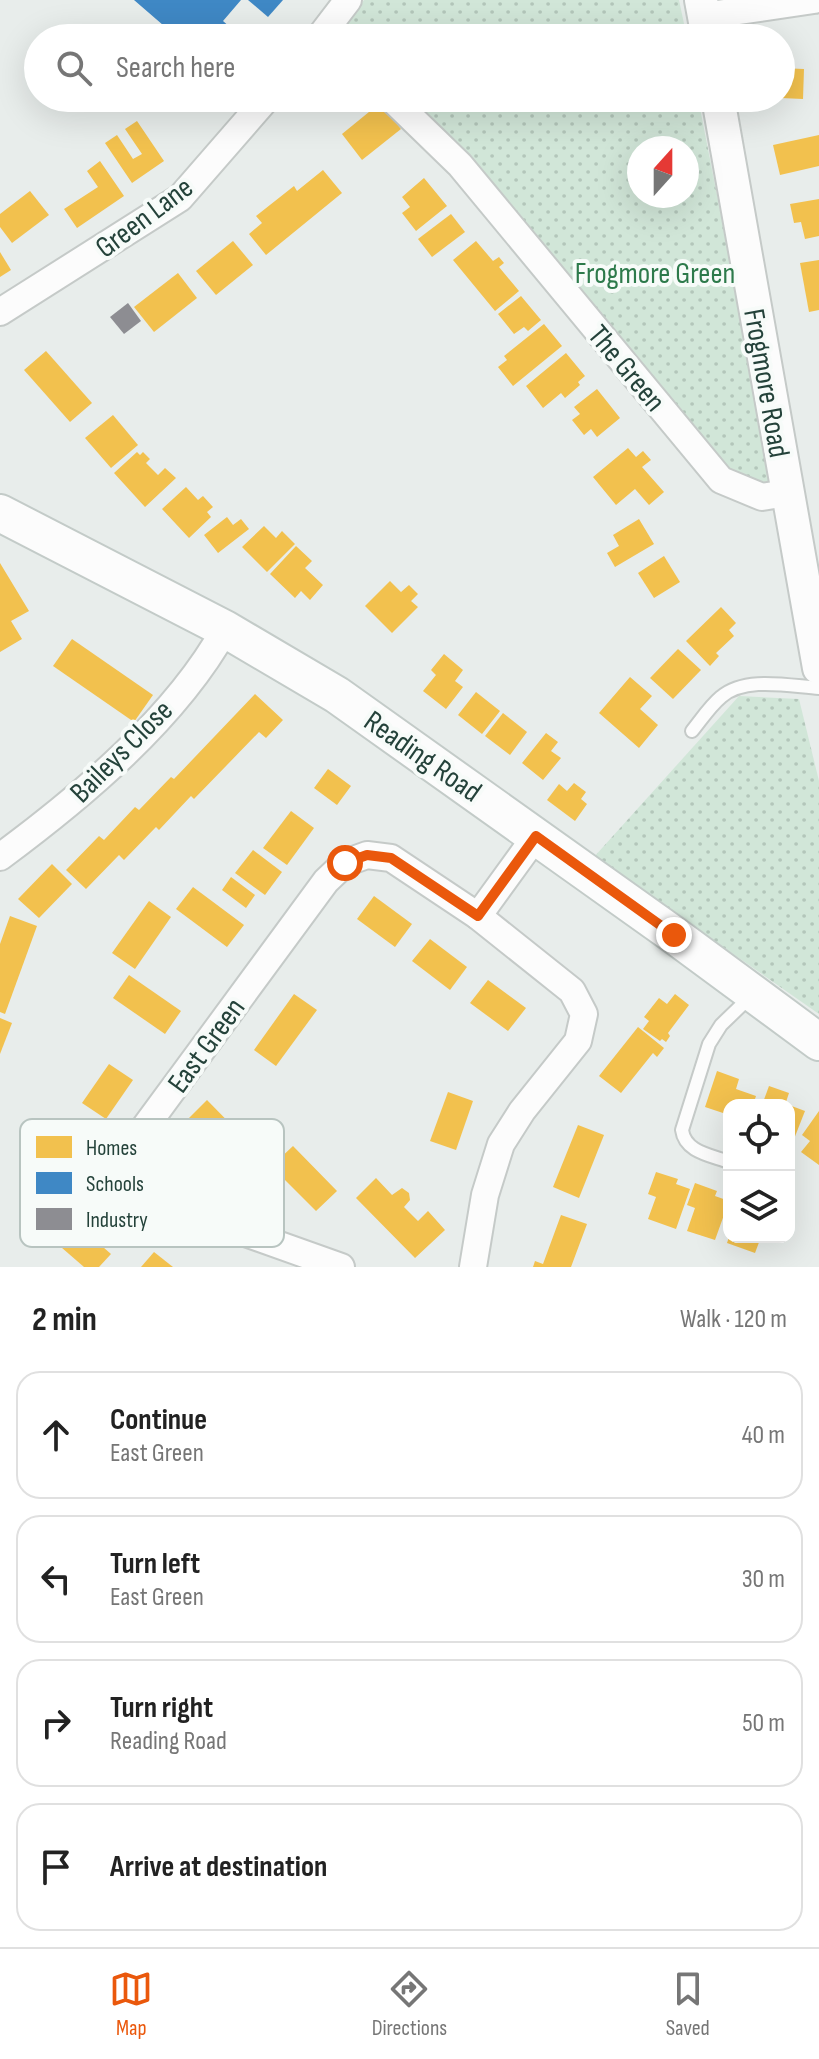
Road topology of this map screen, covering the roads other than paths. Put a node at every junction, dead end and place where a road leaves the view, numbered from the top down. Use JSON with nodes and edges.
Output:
{"nodes":[{"id":1,"x":348,"y":0,"type":"edge"},
{"id":2,"x":814,"y":0,"type":"edge"},
{"id":3,"x":704,"y":18,"type":"edge"},
{"id":4,"x":330,"y":24,"type":"edge"},
{"id":5,"x":255,"y":112,"type":"edge"},
{"id":6,"x":405,"y":112,"type":"edge"},
{"id":7,"x":720,"y":112,"type":"edge"},
{"id":8,"x":0,"y":312,"type":"edge"},
{"id":9,"x":787,"y":493,"type":"junction"},
{"id":10,"x":0,"y":513,"type":"edge"},
{"id":11,"x":225,"y":629,"type":"junction"},
{"id":12,"x":819,"y":668,"type":"edge"},
{"id":13,"x":819,"y":688,"type":"edge"},
{"id":14,"x":692,"y":731,"type":"dead end"},
{"id":15,"x":536,"y":836,"type":"junction"},
{"id":16,"x":0,"y":857,"type":"edge"},
{"id":17,"x":478,"y":916,"type":"junction"},
{"id":18,"x":753,"y":994,"type":"junction"},
{"id":19,"x":819,"y":1042,"type":"edge"},
{"id":20,"x":151,"y":1119,"type":"edge"},
{"id":21,"x":723,"y":1160,"type":"edge"},
{"id":22,"x":284,"y":1247,"type":"edge"},
{"id":23,"x":341,"y":1267,"type":"edge"},
{"id":24,"x":473,"y":1267,"type":"edge"}],
"edges":[{"from":1,"to":4,"type":"street"},
{"from":2,"to":3,"type":"street"},
{"from":5,"to":8,"type":"street","name":"Green Lane"},
{"from":6,"to":9,"type":"street","name":"The Green"},
{"from":7,"to":9,"type":"street","name":"Frogmore Road"},
{"from":9,"to":12,"type":"street","name":"Frogmore Road"},
{"from":10,"to":11,"type":"main road","name":"Reading Road"},
{"from":11,"to":15,"type":"main road","name":"Reading Road"},
{"from":11,"to":16,"type":"street","name":"Baileys Close"},
{"from":13,"to":14,"type":"lane"},
{"from":15,"to":17,"type":"street"},
{"from":15,"to":18,"type":"main road","name":"Reading Road"},
{"from":17,"to":20,"type":"street","name":"East Green"},
{"from":17,"to":24,"type":"street","name":"East Green"},
{"from":18,"to":19,"type":"main road","name":"Reading Road"},
{"from":18,"to":21,"type":"lane"},
{"from":22,"to":23,"type":"street","name":"East Green"}]}
